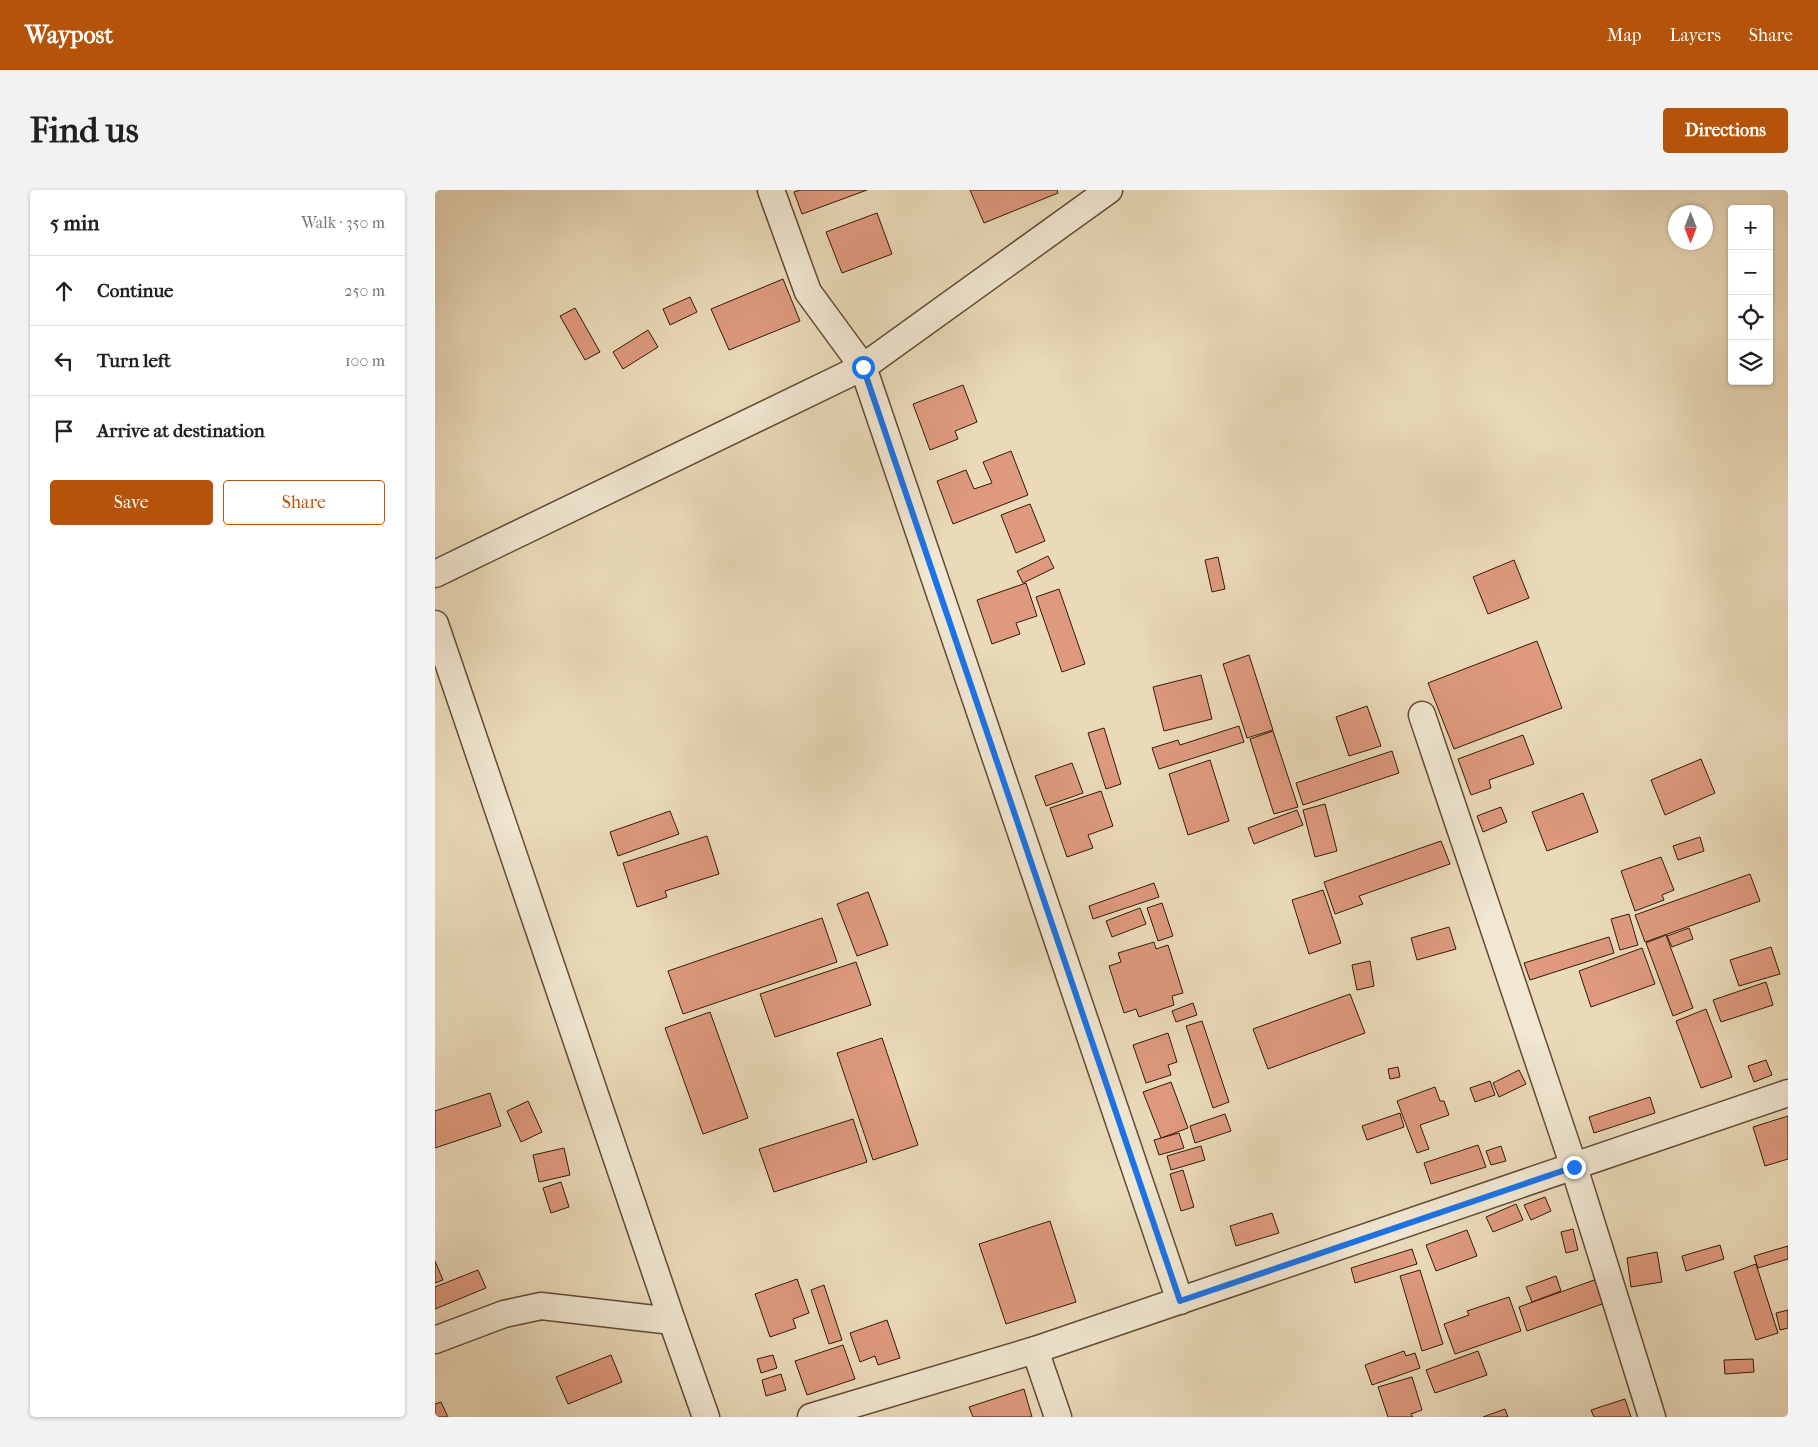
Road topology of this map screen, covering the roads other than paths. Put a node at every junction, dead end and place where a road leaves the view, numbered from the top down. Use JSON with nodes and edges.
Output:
{"nodes":[{"id":1,"x":771,"y":190,"type":"edge"},
{"id":2,"x":1109,"y":190,"type":"edge"},
{"id":3,"x":863,"y":367,"type":"junction"},
{"id":4,"x":435,"y":574,"type":"edge"},
{"id":5,"x":435,"y":624,"type":"edge"},
{"id":6,"x":1422,"y":715,"type":"dead end"},
{"id":7,"x":1788,"y":1093,"type":"edge"},
{"id":8,"x":1574,"y":1167,"type":"junction"},
{"id":9,"x":1180,"y":1301,"type":"junction"},
{"id":10,"x":672,"y":1321,"type":"junction"},
{"id":11,"x":435,"y":1340,"type":"edge"},
{"id":12,"x":1035,"y":1350,"type":"junction"},
{"id":13,"x":706,"y":1417,"type":"edge"},
{"id":14,"x":811,"y":1417,"type":"edge"},
{"id":15,"x":1058,"y":1417,"type":"edge"},
{"id":16,"x":1652,"y":1417,"type":"edge"}],
"edges":[{"from":1,"to":3,"type":"street"},
{"from":2,"to":3,"type":"street"},
{"from":3,"to":4,"type":"street"},
{"from":3,"to":9,"type":"street"},
{"from":5,"to":10,"type":"street"},
{"from":6,"to":8,"type":"street"},
{"from":7,"to":8,"type":"street"},
{"from":8,"to":9,"type":"street"},
{"from":8,"to":16,"type":"street"},
{"from":9,"to":12,"type":"street"},
{"from":10,"to":11,"type":"street"},
{"from":10,"to":13,"type":"street"},
{"from":12,"to":14,"type":"street"},
{"from":12,"to":15,"type":"street"}]}
